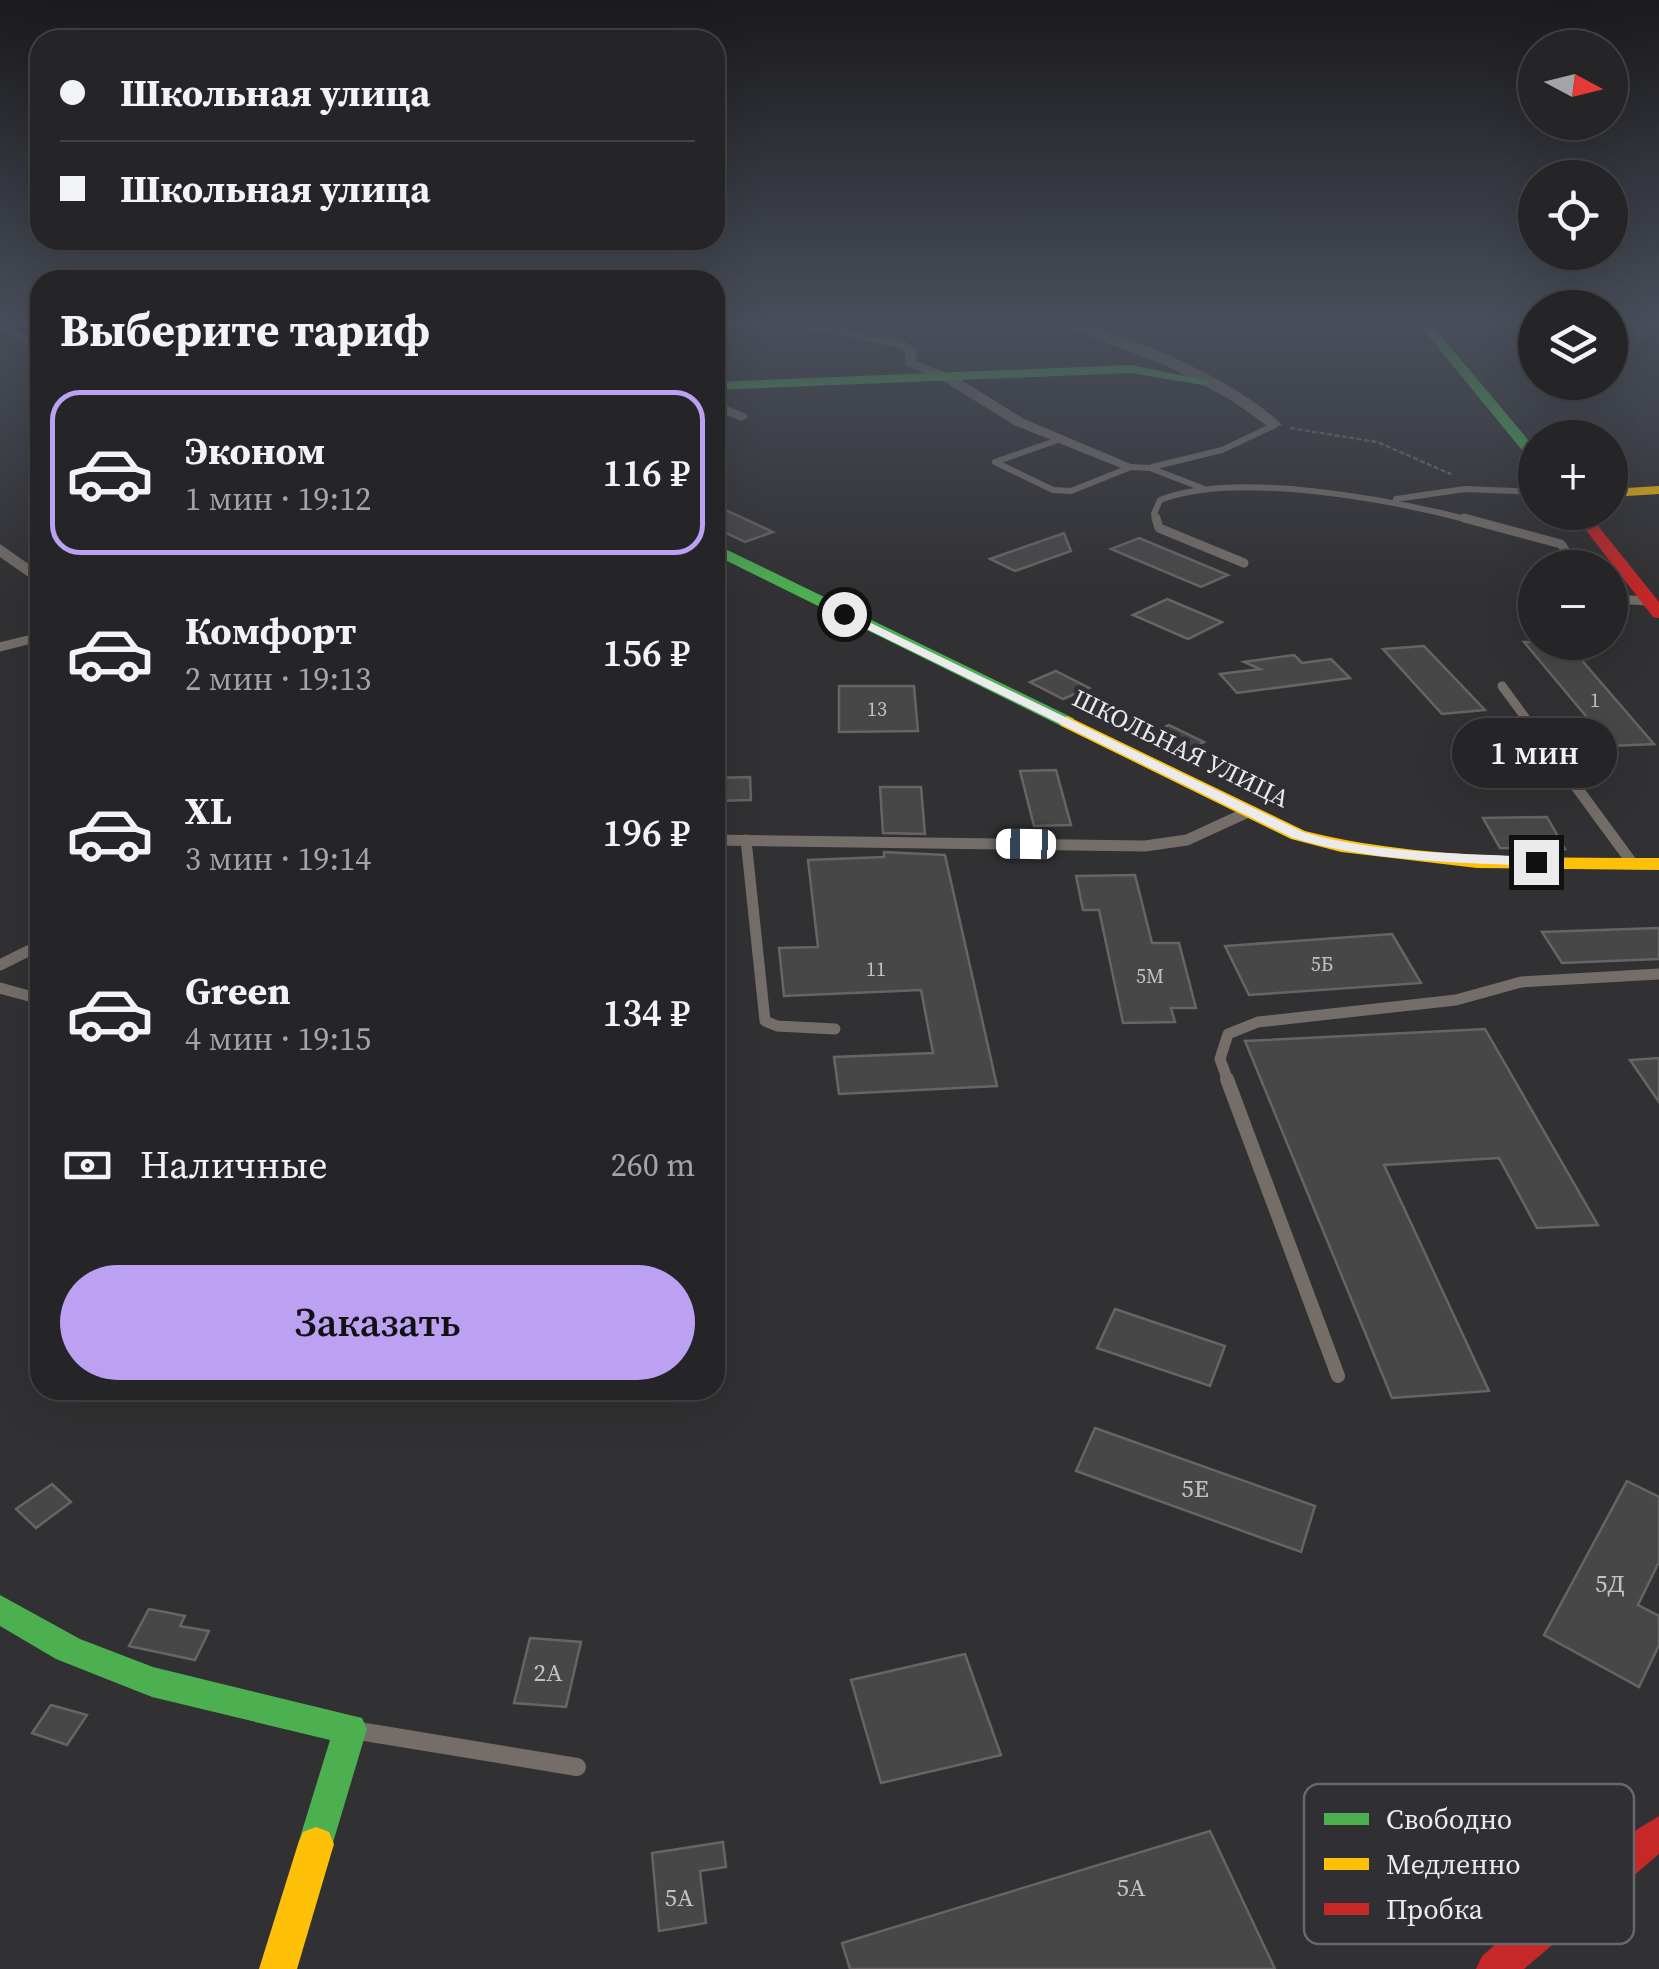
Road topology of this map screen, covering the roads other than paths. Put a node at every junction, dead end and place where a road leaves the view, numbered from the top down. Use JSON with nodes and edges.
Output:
{"nodes":[{"id":1,"x":1007,"y":415,"type":"edge"},
{"id":2,"x":1262,"y":415,"type":"edge"},
{"id":3,"x":1500,"y":415,"type":"edge"},
{"id":4,"x":1275,"y":425,"type":"joint"},
{"id":5,"x":1518,"y":436,"type":"edge"},
{"id":6,"x":1058,"y":440,"type":"junction"},
{"id":7,"x":1131,"y":466,"type":"junction"},
{"id":8,"x":1150,"y":468,"type":"junction"},
{"id":9,"x":1206,"y":490,"type":"junction"},
{"id":10,"x":1518,"y":490,"type":"edge"},
{"id":11,"x":1659,"y":490,"type":"edge"},
{"id":12,"x":1628,"y":492,"type":"edge"},
{"id":13,"x":1394,"y":500,"type":"junction"},
{"id":14,"x":1594,"y":530,"type":"edge"},
{"id":15,"x":0,"y":550,"type":"edge"},
{"id":16,"x":1564,"y":550,"type":"edge"},
{"id":17,"x":725,"y":554,"type":"edge"},
{"id":18,"x":1244,"y":563,"type":"dead end"},
{"id":19,"x":30,"y":572,"type":"edge"},
{"id":20,"x":1628,"y":603,"type":"edge"},
{"id":21,"x":1656,"y":608,"type":"edge"},
{"id":22,"x":30,"y":640,"type":"edge"},
{"id":23,"x":0,"y":647,"type":"edge"},
{"id":24,"x":1502,"y":686,"type":"dead end"},
{"id":25,"x":1248,"y":812,"type":"junction"},
{"id":26,"x":725,"y":840,"type":"edge"},
{"id":27,"x":746,"y":840,"type":"junction"},
{"id":28,"x":1633,"y":864,"type":"junction"},
{"id":29,"x":1659,"y":864,"type":"edge"},
{"id":30,"x":30,"y":949,"type":"edge"},
{"id":31,"x":0,"y":965,"type":"edge"},
{"id":32,"x":1659,"y":974,"type":"edge"},
{"id":33,"x":0,"y":988,"type":"edge"},
{"id":34,"x":30,"y":996,"type":"edge"},
{"id":35,"x":835,"y":1028,"type":"dead end"},
{"id":36,"x":1338,"y":1376,"type":"dead end"},
{"id":37,"x":0,"y":1609,"type":"edge"},
{"id":38,"x":350,"y":1729,"type":"junction"},
{"id":39,"x":577,"y":1767,"type":"dead end"},
{"id":40,"x":1659,"y":1833,"type":"edge"},
{"id":41,"x":1634,"y":1851,"type":"edge"},
{"id":42,"x":1524,"y":1944,"type":"edge"},
{"id":43,"x":278,"y":1969,"type":"edge"},
{"id":44,"x":1495,"y":1969,"type":"edge"}],
"edges":[{"from":1,"to":6,"type":"street"},
{"from":2,"to":4,"type":"street"},
{"from":3,"to":5,"type":"main road"},
{"from":4,"to":8,"type":"lane"},
{"from":6,"to":7,"type":"street"},
{"from":6,"to":7,"type":"lane"},
{"from":7,"to":8,"type":"lane"},
{"from":8,"to":9,"type":"lane"},
{"from":9,"to":13,"type":"lane"},
{"from":9,"to":18,"type":"lane"},
{"from":10,"to":13,"type":"lane"},
{"from":11,"to":12,"type":"main road"},
{"from":13,"to":16,"type":"lane"},
{"from":14,"to":21,"type":"main road"},
{"from":15,"to":19,"type":"street"},
{"from":17,"to":25,"type":"main road","name":"ШКОЛЬНАЯ УЛИЦА"},
{"from":20,"to":21,"type":"lane"},
{"from":22,"to":23,"type":"lane"},
{"from":24,"to":28,"type":"lane"},
{"from":25,"to":27,"type":"lane"},
{"from":25,"to":28,"type":"main road","name":"ШКОЛЬНАЯ УЛИЦА"},
{"from":26,"to":27,"type":"lane"},
{"from":27,"to":35,"type":"lane"},
{"from":28,"to":29,"type":"main road","name":"ШКОЛЬНАЯ УЛИЦА"},
{"from":30,"to":31,"type":"lane"},
{"from":32,"to":36,"type":"lane"},
{"from":33,"to":34,"type":"lane"},
{"from":37,"to":38,"type":"main road"},
{"from":38,"to":39,"type":"lane"},
{"from":38,"to":43,"type":"main road"},
{"from":40,"to":41,"type":"main road"},
{"from":42,"to":44,"type":"main road"}]}
